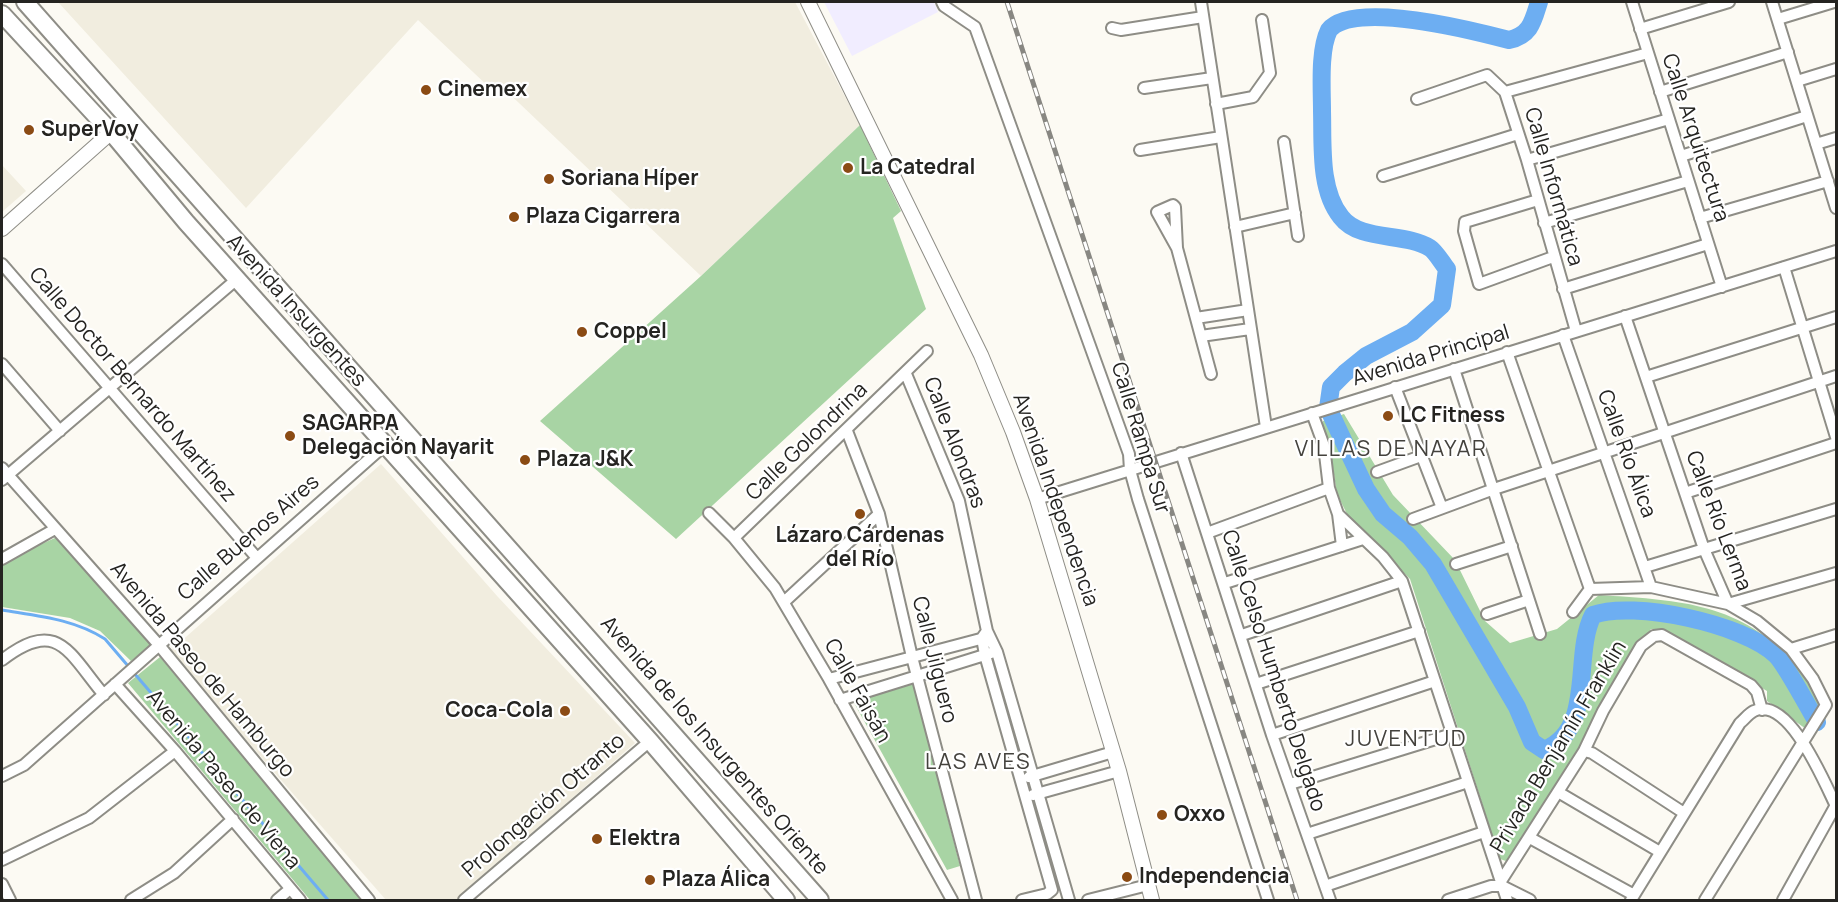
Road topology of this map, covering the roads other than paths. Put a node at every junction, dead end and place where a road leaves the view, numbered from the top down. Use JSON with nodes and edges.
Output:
{"nodes":[{"id":1,"x":25,"y":2,"type":"edge"},
{"id":2,"x":808,"y":2,"type":"edge"},
{"id":3,"x":1201,"y":2,"type":"edge"},
{"id":4,"x":1632,"y":2,"type":"edge"},
{"id":5,"x":1729,"y":2,"type":"edge"},
{"id":6,"x":1772,"y":2,"type":"edge"},
{"id":7,"x":1834,"y":2,"type":"edge"},
{"id":8,"x":943,"y":4,"type":"edge"},
{"id":9,"x":2,"y":14,"type":"edge"},
{"id":10,"x":1203,"y":17,"type":"junction"},
{"id":11,"x":1778,"y":19,"type":"junction"},
{"id":12,"x":1262,"y":20,"type":"dead end"},
{"id":13,"x":1112,"y":28,"type":"dead end"},
{"id":14,"x":1640,"y":29,"type":"junction"},
{"id":15,"x":1788,"y":52,"type":"junction"},
{"id":16,"x":1648,"y":53,"type":"junction"},
{"id":17,"x":1836,"y":69,"type":"edge"},
{"id":18,"x":1212,"y":78,"type":"junction"},
{"id":19,"x":1797,"y":81,"type":"junction"},
{"id":20,"x":1144,"y":88,"type":"dead end"},
{"id":21,"x":1505,"y":92,"type":"junction"},
{"id":22,"x":1660,"y":92,"type":"junction"},
{"id":23,"x":1417,"y":99,"type":"dead end"},
{"id":24,"x":1216,"y":104,"type":"junction"},
{"id":25,"x":1807,"y":116,"type":"junction"},
{"id":26,"x":126,"y":119,"type":"junction"},
{"id":27,"x":1669,"y":119,"type":"junction"},
{"id":28,"x":111,"y":132,"type":"junction"},
{"id":29,"x":1518,"y":134,"type":"junction"},
{"id":30,"x":1221,"y":137,"type":"junction"},
{"id":31,"x":1836,"y":138,"type":"edge"},
{"id":32,"x":1284,"y":142,"type":"dead end"},
{"id":33,"x":1816,"y":144,"type":"junction"},
{"id":34,"x":1140,"y":150,"type":"dead end"},
{"id":35,"x":1681,"y":156,"type":"junction"},
{"id":36,"x":1527,"y":160,"type":"junction"},
{"id":37,"x":1383,"y":176,"type":"dead end"},
{"id":38,"x":1688,"y":181,"type":"junction"},
{"id":39,"x":1828,"y":181,"type":"junction"},
{"id":40,"x":1538,"y":200,"type":"junction"},
{"id":41,"x":1836,"y":206,"type":"edge"},
{"id":42,"x":1295,"y":213,"type":"junction"},
{"id":43,"x":1700,"y":218,"type":"junction"},
{"id":44,"x":1544,"y":223,"type":"junction"},
{"id":45,"x":1235,"y":227,"type":"junction"},
{"id":46,"x":2,"y":229,"type":"edge"},
{"id":47,"x":1298,"y":236,"type":"dead end"},
{"id":48,"x":1708,"y":244,"type":"junction"},
{"id":49,"x":1176,"y":248,"type":"dead end"},
{"id":50,"x":1836,"y":251,"type":"edge"},
{"id":51,"x":214,"y":252,"type":"junction"},
{"id":52,"x":1553,"y":257,"type":"junction"},
{"id":53,"x":2,"y":264,"type":"edge"},
{"id":54,"x":1784,"y":267,"type":"junction"},
{"id":55,"x":237,"y":279,"type":"junction"},
{"id":56,"x":1722,"y":287,"type":"junction"},
{"id":57,"x":1563,"y":289,"type":"junction"},
{"id":58,"x":1248,"y":310,"type":"junction"},
{"id":59,"x":1625,"y":316,"type":"junction"},
{"id":60,"x":1836,"y":317,"type":"edge"},
{"id":61,"x":1196,"y":318,"type":"junction"},
{"id":62,"x":312,"y":327,"type":"junction"},
{"id":63,"x":1803,"y":328,"type":"junction"},
{"id":64,"x":1250,"y":329,"type":"junction"},
{"id":65,"x":1576,"y":331,"type":"junction"},
{"id":66,"x":1563,"y":335,"type":"junction"},
{"id":67,"x":1201,"y":336,"type":"junction"},
{"id":68,"x":295,"y":344,"type":"junction"},
{"id":69,"x":927,"y":351,"type":"dead end"},
{"id":70,"x":1507,"y":352,"type":"junction"},
{"id":71,"x":2,"y":364,"type":"edge"},
{"id":72,"x":1454,"y":369,"type":"junction"},
{"id":73,"x":906,"y":374,"type":"junction"},
{"id":74,"x":1211,"y":374,"type":"dead end"},
{"id":75,"x":1836,"y":376,"type":"edge"},
{"id":76,"x":1646,"y":377,"type":"junction"},
{"id":77,"x":1820,"y":382,"type":"junction"},
{"id":78,"x":1395,"y":387,"type":"junction"},
{"id":79,"x":111,"y":388,"type":"junction"},
{"id":80,"x":1314,"y":412,"type":"junction"},
{"id":81,"x":1266,"y":427,"type":"junction"},
{"id":82,"x":60,"y":430,"type":"junction"},
{"id":83,"x":847,"y":431,"type":"junction"},
{"id":84,"x":1664,"y":433,"type":"junction"},
{"id":85,"x":1836,"y":437,"type":"edge"},
{"id":86,"x":1836,"y":443,"type":"edge"},
{"id":87,"x":385,"y":445,"type":"junction"},
{"id":88,"x":1181,"y":453,"type":"junction"},
{"id":89,"x":1604,"y":453,"type":"junction"},
{"id":90,"x":1421,"y":456,"type":"junction"},
{"id":91,"x":1130,"y":470,"type":"junction"},
{"id":92,"x":1549,"y":471,"type":"junction"},
{"id":93,"x":1377,"y":472,"type":"dead end"},
{"id":94,"x":4,"y":474,"type":"edge"},
{"id":95,"x":454,"y":488,"type":"junction"},
{"id":96,"x":1329,"y":488,"type":"junction"},
{"id":97,"x":1494,"y":489,"type":"junction"},
{"id":98,"x":1685,"y":494,"type":"junction"},
{"id":99,"x":1036,"y":499,"type":"junction"},
{"id":100,"x":1442,"y":508,"type":"junction"},
{"id":101,"x":1836,"y":509,"type":"edge"},
{"id":102,"x":709,"y":513,"type":"dead end"},
{"id":103,"x":879,"y":514,"type":"junction"},
{"id":104,"x":1338,"y":514,"type":"junction"},
{"id":105,"x":482,"y":519,"type":"junction"},
{"id":106,"x":1413,"y":519,"type":"dead end"},
{"id":107,"x":56,"y":530,"type":"junction"},
{"id":108,"x":1207,"y":533,"type":"junction"},
{"id":109,"x":464,"y":535,"type":"junction"},
{"id":110,"x":734,"y":538,"type":"junction"},
{"id":111,"x":1363,"y":539,"type":"junction"},
{"id":112,"x":1342,"y":546,"type":"junction"},
{"id":113,"x":1512,"y":546,"type":"junction"},
{"id":114,"x":1704,"y":549,"type":"junction"},
{"id":115,"x":257,"y":558,"type":"junction"},
{"id":116,"x":2,"y":559,"type":"edge"},
{"id":117,"x":1456,"y":564,"type":"dead end"},
{"id":118,"x":1645,"y":567,"type":"junction"},
{"id":119,"x":1836,"y":573,"type":"edge"},
{"id":120,"x":1402,"y":581,"type":"junction"},
{"id":121,"x":1225,"y":583,"type":"junction"},
{"id":122,"x":1651,"y":587,"type":"junction"},
{"id":123,"x":1590,"y":590,"type":"junction"},
{"id":124,"x":1529,"y":600,"type":"junction"},
{"id":125,"x":784,"y":602,"type":"junction"},
{"id":126,"x":1728,"y":604,"type":"junction"},
{"id":127,"x":1574,"y":612,"type":"dead end"},
{"id":128,"x":1487,"y":614,"type":"dead end"},
{"id":129,"x":574,"y":622,"type":"junction"},
{"id":130,"x":1419,"y":631,"type":"junction"},
{"id":131,"x":1242,"y":634,"type":"junction"},
{"id":132,"x":1540,"y":634,"type":"dead end"},
{"id":133,"x":987,"y":635,"type":"junction"},
{"id":134,"x":1836,"y":635,"type":"edge"},
{"id":135,"x":557,"y":638,"type":"junction"},
{"id":136,"x":158,"y":644,"type":"junction"},
{"id":137,"x":1791,"y":649,"type":"junction"},
{"id":138,"x":997,"y":652,"type":"junction"},
{"id":139,"x":985,"y":655,"type":"junction"},
{"id":140,"x":912,"y":657,"type":"junction"},
{"id":141,"x":2,"y":660,"type":"edge"},
{"id":142,"x":917,"y":676,"type":"junction"},
{"id":143,"x":829,"y":679,"type":"junction"},
{"id":144,"x":1435,"y":681,"type":"junction"},
{"id":145,"x":115,"y":684,"type":"junction"},
{"id":146,"x":1256,"y":684,"type":"junction"},
{"id":147,"x":104,"y":695,"type":"junction"},
{"id":148,"x":840,"y":700,"type":"junction"},
{"id":149,"x":1831,"y":704,"type":"edge"},
{"id":150,"x":1761,"y":710,"type":"junction"},
{"id":151,"x":1452,"y":734,"type":"junction"},
{"id":152,"x":1272,"y":735,"type":"junction"},
{"id":153,"x":1802,"y":739,"type":"junction"},
{"id":154,"x":650,"y":741,"type":"junction"},
{"id":155,"x":175,"y":751,"type":"junction"},
{"id":156,"x":1584,"y":751,"type":"junction"},
{"id":157,"x":1113,"y":752,"type":"junction"},
{"id":158,"x":1119,"y":771,"type":"junction"},
{"id":159,"x":1034,"y":775,"type":"junction"},
{"id":160,"x":2,"y":776,"type":"edge"},
{"id":161,"x":1020,"y":780,"type":"junction"},
{"id":162,"x":1468,"y":782,"type":"junction"},
{"id":163,"x":1290,"y":784,"type":"junction"},
{"id":164,"x":1558,"y":792,"type":"junction"},
{"id":165,"x":1039,"y":793,"type":"junction"},
{"id":166,"x":1024,"y":798,"type":"junction"},
{"id":167,"x":1836,"y":806,"type":"edge"},
{"id":168,"x":1684,"y":813,"type":"junction"},
{"id":169,"x":233,"y":819,"type":"junction"},
{"id":170,"x":1484,"y":832,"type":"junction"},
{"id":171,"x":1307,"y":834,"type":"junction"},
{"id":172,"x":1530,"y":838,"type":"junction"},
{"id":173,"x":1660,"y":852,"type":"junction"},
{"id":174,"x":2,"y":860,"type":"edge"},
{"id":175,"x":1501,"y":883,"type":"junction"},
{"id":176,"x":2,"y":884,"type":"edge"},
{"id":177,"x":1148,"y":885,"type":"junction"},
{"id":178,"x":1325,"y":886,"type":"junction"},
{"id":179,"x":290,"y":889,"type":"junction"},
{"id":180,"x":1632,"y":898,"type":"edge"},
{"id":181,"x":10,"y":900,"type":"edge"},
{"id":182,"x":130,"y":900,"type":"edge"},
{"id":183,"x":277,"y":900,"type":"edge"},
{"id":184,"x":300,"y":900,"type":"edge"},
{"id":185,"x":369,"y":900,"type":"edge"},
{"id":186,"x":464,"y":900,"type":"edge"},
{"id":187,"x":786,"y":900,"type":"edge"},
{"id":188,"x":820,"y":900,"type":"edge"},
{"id":189,"x":952,"y":900,"type":"edge"},
{"id":190,"x":975,"y":900,"type":"edge"},
{"id":191,"x":1022,"y":900,"type":"edge"},
{"id":192,"x":1069,"y":900,"type":"edge"},
{"id":193,"x":1088,"y":900,"type":"edge"},
{"id":194,"x":1152,"y":900,"type":"edge"},
{"id":195,"x":1268,"y":900,"type":"edge"},
{"id":196,"x":1330,"y":900,"type":"edge"},
{"id":197,"x":1448,"y":900,"type":"edge"},
{"id":198,"x":1508,"y":900,"type":"edge"},
{"id":199,"x":1530,"y":900,"type":"edge"},
{"id":200,"x":1705,"y":900,"type":"edge"},
{"id":201,"x":1783,"y":900,"type":"edge"}],
"edges":[{"from":1,"to":26,"type":"highway","name":"Avenida Insurgentes"},
{"from":2,"to":99,"type":"main road","name":"Avenida Independencia"},
{"from":3,"to":10,"type":"street"},
{"from":4,"to":14,"type":"street","name":"Calle Arquitectura"},
{"from":5,"to":14,"type":"street"},
{"from":6,"to":11,"type":"street"},
{"from":7,"to":11,"type":"street"},
{"from":8,"to":91,"type":"street","name":"Calle Rampa Sur"},
{"from":9,"to":28,"type":"highway","name":"Avenida Insurgentes"},
{"from":10,"to":13,"type":"street"},
{"from":10,"to":18,"type":"street"},
{"from":11,"to":15,"type":"street"},
{"from":12,"to":24,"type":"street"},
{"from":14,"to":16,"type":"street","name":"Calle Arquitectura"},
{"from":15,"to":19,"type":"street"},
{"from":15,"to":22,"type":"street"},
{"from":16,"to":21,"type":"street","name":"Calle Informática"},
{"from":16,"to":22,"type":"street","name":"Calle Arquitectura"},
{"from":17,"to":19,"type":"street"},
{"from":18,"to":20,"type":"street"},
{"from":18,"to":24,"type":"street"},
{"from":19,"to":25,"type":"street"},
{"from":21,"to":23,"type":"street"},
{"from":21,"to":29,"type":"street","name":"Calle Informática"},
{"from":22,"to":27,"type":"street","name":"Calle Arquitectura"},
{"from":24,"to":30,"type":"street"},
{"from":25,"to":33,"type":"street"},
{"from":25,"to":35,"type":"street"},
{"from":26,"to":28,"type":"main road"},
{"from":26,"to":62,"type":"highway","name":"Avenida Insurgentes"},
{"from":27,"to":35,"type":"street","name":"Calle Arquitectura"},
{"from":27,"to":36,"type":"street"},
{"from":28,"to":46,"type":"main road"},
{"from":28,"to":51,"type":"highway","name":"Avenida Insurgentes"},
{"from":29,"to":36,"type":"street","name":"Calle Informática"},
{"from":29,"to":37,"type":"street"},
{"from":30,"to":34,"type":"street"},
{"from":30,"to":45,"type":"street"},
{"from":31,"to":33,"type":"street"},
{"from":32,"to":42,"type":"street"},
{"from":33,"to":39,"type":"street"},
{"from":35,"to":38,"type":"street","name":"Calle Arquitectura"},
{"from":36,"to":40,"type":"street","name":"Calle Informática"},
{"from":38,"to":43,"type":"street","name":"Calle Arquitectura"},
{"from":38,"to":44,"type":"street"},
{"from":39,"to":41,"type":"street"},
{"from":39,"to":43,"type":"street"},
{"from":40,"to":44,"type":"street","name":"Calle Informática"},
{"from":40,"to":52,"type":"street"},
{"from":42,"to":45,"type":"street"},
{"from":42,"to":47,"type":"street"},
{"from":43,"to":48,"type":"street","name":"Calle Arquitectura"},
{"from":44,"to":52,"type":"street","name":"Calle Informática"},
{"from":45,"to":58,"type":"street"},
{"from":48,"to":56,"type":"street","name":"Calle Arquitectura"},
{"from":48,"to":57,"type":"street"},
{"from":49,"to":61,"type":"street"},
{"from":50,"to":54,"type":"street","name":"Avenida Principal"},
{"from":51,"to":55,"type":"highway","name":"Avenida Insurgentes"},
{"from":51,"to":62,"type":"highway"},
{"from":52,"to":57,"type":"street","name":"Calle Informática"},
{"from":53,"to":79,"type":"street","name":"Calle Doctor Bernardo Martínez"},
{"from":54,"to":56,"type":"street","name":"Avenida Principal"},
{"from":54,"to":63,"type":"street"},
{"from":55,"to":68,"type":"highway","name":"Avenida Insurgentes"},
{"from":55,"to":79,"type":"street"},
{"from":56,"to":59,"type":"street","name":"Avenida Principal"},
{"from":57,"to":65,"type":"street","name":"Calle Informática"},
{"from":58,"to":61,"type":"street"},
{"from":58,"to":64,"type":"street"},
{"from":59,"to":65,"type":"street","name":"Avenida Principal"},
{"from":59,"to":76,"type":"street","name":"Calle Río Lerma"},
{"from":60,"to":63,"type":"street"},
{"from":61,"to":67,"type":"street"},
{"from":62,"to":68,"type":"highway"},
{"from":62,"to":95,"type":"highway","name":"Avenida Insurgentes"},
{"from":63,"to":76,"type":"street"},
{"from":63,"to":77,"type":"street"},
{"from":64,"to":67,"type":"street"},
{"from":64,"to":81,"type":"street"},
{"from":65,"to":66,"type":"street","name":"Avenida Principal"},
{"from":66,"to":70,"type":"street","name":"Avenida Principal"},
{"from":66,"to":89,"type":"street","name":"Calle Río Álica"},
{"from":67,"to":74,"type":"street"},
{"from":68,"to":87,"type":"highway","name":"Avenida Insurgentes"},
{"from":69,"to":73,"type":"street","name":"Calle Golondrina"},
{"from":70,"to":72,"type":"street","name":"Avenida Principal"},
{"from":70,"to":92,"type":"street"},
{"from":71,"to":82,"type":"street"},
{"from":72,"to":78,"type":"street","name":"Avenida Principal"},
{"from":72,"to":97,"type":"street"},
{"from":73,"to":83,"type":"street","name":"Calle Golondrina"},
{"from":73,"to":133,"type":"street","name":"Calle Alondras"},
{"from":75,"to":77,"type":"street"},
{"from":76,"to":84,"type":"street","name":"Calle Río Lerma"},
{"from":77,"to":84,"type":"street"},
{"from":77,"to":85,"type":"street"},
{"from":78,"to":80,"type":"street","name":"Avenida Principal"},
{"from":78,"to":90,"type":"street"},
{"from":79,"to":82,"type":"street"},
{"from":79,"to":115,"type":"street","name":"Calle Doctor Bernardo Martínez"},
{"from":80,"to":81,"type":"street","name":"Avenida Principal"},
{"from":80,"to":96,"type":"street"},
{"from":81,"to":88,"type":"street","name":"Avenida Principal"},
{"from":82,"to":94,"type":"street"},
{"from":83,"to":103,"type":"street","name":"Calle Jilguero"},
{"from":83,"to":110,"type":"street","name":"Calle Golondrina"},
{"from":84,"to":89,"type":"street"},
{"from":84,"to":98,"type":"street","name":"Calle Río Lerma"},
{"from":86,"to":98,"type":"street"},
{"from":87,"to":95,"type":"highway"},
{"from":87,"to":109,"type":"highway","name":"Avenida Insurgentes"},
{"from":87,"to":115,"type":"street","name":"Calle Buenos Aires"},
{"from":88,"to":91,"type":"street","name":"Avenida Principal"},
{"from":88,"to":108,"type":"street","name":"Calle Celso Humberto Delgado"},
{"from":89,"to":92,"type":"street"},
{"from":89,"to":118,"type":"street","name":"Calle Río Álica"},
{"from":90,"to":93,"type":"street"},
{"from":90,"to":100,"type":"street"},
{"from":91,"to":99,"type":"street","name":"Avenida Principal"},
{"from":91,"to":195,"type":"street","name":"Calle Rampa Sur"},
{"from":92,"to":97,"type":"street"},
{"from":92,"to":123,"type":"street"},
{"from":94,"to":107,"type":"street","name":"Avenida Paseo de Hamburgo"},
{"from":95,"to":105,"type":"highway","name":"Avenida Insurgentes"},
{"from":96,"to":104,"type":"street"},
{"from":96,"to":108,"type":"street"},
{"from":97,"to":100,"type":"street"},
{"from":97,"to":113,"type":"street"},
{"from":98,"to":114,"type":"street","name":"Calle Río Lerma"},
{"from":99,"to":157,"type":"main road","name":"Avenida Independencia"},
{"from":100,"to":106,"type":"street"},
{"from":101,"to":114,"type":"street"},
{"from":102,"to":110,"type":"street","name":"Calle Faisán"},
{"from":103,"to":125,"type":"street"},
{"from":103,"to":140,"type":"street","name":"Calle Jilguero"},
{"from":104,"to":111,"type":"street"},
{"from":104,"to":112,"type":"street"},
{"from":105,"to":109,"type":"highway"},
{"from":105,"to":129,"type":"highway","name":"Avenida Insurgentes"},
{"from":107,"to":116,"type":"street"},
{"from":107,"to":136,"type":"street","name":"Avenida Paseo de Hamburgo"},
{"from":108,"to":121,"type":"street","name":"Calle Celso Humberto Delgado"},
{"from":109,"to":135,"type":"highway","name":"Avenida Insurgentes"},
{"from":110,"to":125,"type":"street","name":"Calle Faisán"},
{"from":111,"to":112,"type":"street"},
{"from":111,"to":120,"type":"street"},
{"from":112,"to":121,"type":"street"},
{"from":113,"to":117,"type":"street"},
{"from":113,"to":124,"type":"street"},
{"from":114,"to":118,"type":"street"},
{"from":114,"to":126,"type":"street","name":"Calle Río Lerma"},
{"from":115,"to":136,"type":"street","name":"Calle Buenos Aires"},
{"from":118,"to":122,"type":"street","name":"Calle Río Álica"},
{"from":119,"to":126,"type":"street"},
{"from":120,"to":130,"type":"street"},
{"from":120,"to":131,"type":"street"},
{"from":121,"to":131,"type":"street","name":"Calle Celso Humberto Delgado"},
{"from":122,"to":123,"type":"street"},
{"from":122,"to":126,"type":"street"},
{"from":123,"to":127,"type":"street"},
{"from":124,"to":128,"type":"street"},
{"from":124,"to":132,"type":"street"},
{"from":125,"to":143,"type":"street","name":"Calle Faisán"},
{"from":126,"to":137,"type":"street","name":"Calle Río Lerma"},
{"from":129,"to":135,"type":"highway"},
{"from":129,"to":188,"type":"highway","name":"Avenida de los Insurgentes Oriente"},
{"from":130,"to":144,"type":"street"},
{"from":130,"to":146,"type":"street"},
{"from":131,"to":146,"type":"street","name":"Calle Celso Humberto Delgado"},
{"from":133,"to":138,"type":"street","name":"Calle Alondras"},
{"from":133,"to":139,"type":"street","name":"Calle Alondras"},
{"from":133,"to":140,"type":"street"},
{"from":134,"to":137,"type":"street"},
{"from":135,"to":154,"type":"highway"},
{"from":136,"to":145,"type":"street","name":"Calle Buenos Aires"},
{"from":136,"to":185,"type":"street","name":"Avenida Paseo de Hamburgo"},
{"from":137,"to":149,"type":"street","name":"Calle Río Lerma"},
{"from":138,"to":139,"type":"street"},
{"from":138,"to":159,"type":"street","name":"Calle Alondras"},
{"from":139,"to":142,"type":"street"},
{"from":139,"to":161,"type":"street","name":"Calle Alondras"},
{"from":140,"to":142,"type":"street","name":"Calle Jilguero"},
{"from":140,"to":143,"type":"street"},
{"from":141,"to":147,"type":"street"},
{"from":142,"to":148,"type":"street"},
{"from":142,"to":190,"type":"street","name":"Calle Jilguero"},
{"from":143,"to":148,"type":"street","name":"Calle Faisán"},
{"from":144,"to":151,"type":"street"},
{"from":144,"to":152,"type":"street"},
{"from":145,"to":147,"type":"street","name":"Calle Buenos Aires"},
{"from":145,"to":155,"type":"street","name":"Avenida Paseo de Viena"},
{"from":146,"to":152,"type":"street","name":"Calle Celso Humberto Delgado"},
{"from":147,"to":160,"type":"street","name":"Calle Buenos Aires"},
{"from":148,"to":189,"type":"street","name":"Calle Faisán"},
{"from":149,"to":153,"type":"street"},
{"from":150,"to":153,"type":"street"},
{"from":150,"to":156,"type":"street","name":"Privada Benjamín Franklin"},
{"from":150,"to":168,"type":"street"},
{"from":151,"to":162,"type":"street"},
{"from":151,"to":163,"type":"street"},
{"from":152,"to":163,"type":"street","name":"Calle Celso Humberto Delgado"},
{"from":153,"to":167,"type":"street"},
{"from":153,"to":200,"type":"street"},
{"from":154,"to":186,"type":"street","name":"Prolongación Otranto"},
{"from":154,"to":187,"type":"highway"},
{"from":155,"to":169,"type":"street","name":"Avenida Paseo de Viena"},
{"from":155,"to":174,"type":"street"},
{"from":156,"to":164,"type":"street","name":"Privada Benjamín Franklin"},
{"from":156,"to":168,"type":"street"},
{"from":157,"to":158,"type":"main road","name":"Avenida Independencia"},
{"from":157,"to":159,"type":"street"},
{"from":158,"to":165,"type":"street"},
{"from":158,"to":177,"type":"main road","name":"Avenida Independencia"},
{"from":159,"to":161,"type":"street"},
{"from":159,"to":165,"type":"street","name":"Calle Alondras"},
{"from":161,"to":166,"type":"street","name":"Calle Alondras"},
{"from":162,"to":170,"type":"street"},
{"from":162,"to":171,"type":"street"},
{"from":163,"to":171,"type":"street","name":"Calle Celso Humberto Delgado"},
{"from":164,"to":172,"type":"street","name":"Privada Benjamín Franklin"},
{"from":164,"to":173,"type":"street"},
{"from":165,"to":166,"type":"street"},
{"from":165,"to":192,"type":"street","name":"Calle Alondras"},
{"from":166,"to":191,"type":"street","name":"Calle Alondras"},
{"from":167,"to":201,"type":"street"},
{"from":168,"to":173,"type":"street"},
{"from":169,"to":179,"type":"street","name":"Avenida Paseo de Viena"},
{"from":169,"to":182,"type":"street"},
{"from":170,"to":175,"type":"street"},
{"from":170,"to":178,"type":"street"},
{"from":171,"to":178,"type":"street","name":"Calle Celso Humberto Delgado"},
{"from":172,"to":175,"type":"street","name":"Privada Benjamín Franklin"},
{"from":172,"to":180,"type":"street"},
{"from":173,"to":180,"type":"street"},
{"from":175,"to":197,"type":"street"},
{"from":175,"to":198,"type":"street"},
{"from":175,"to":199,"type":"street"},
{"from":176,"to":181,"type":"street"},
{"from":177,"to":193,"type":"street"},
{"from":177,"to":194,"type":"main road","name":"Avenida Independencia"},
{"from":178,"to":196,"type":"street","name":"Calle Celso Humberto Delgado"},
{"from":179,"to":183,"type":"street"},
{"from":179,"to":184,"type":"street","name":"Avenida Paseo de Viena"}]}
